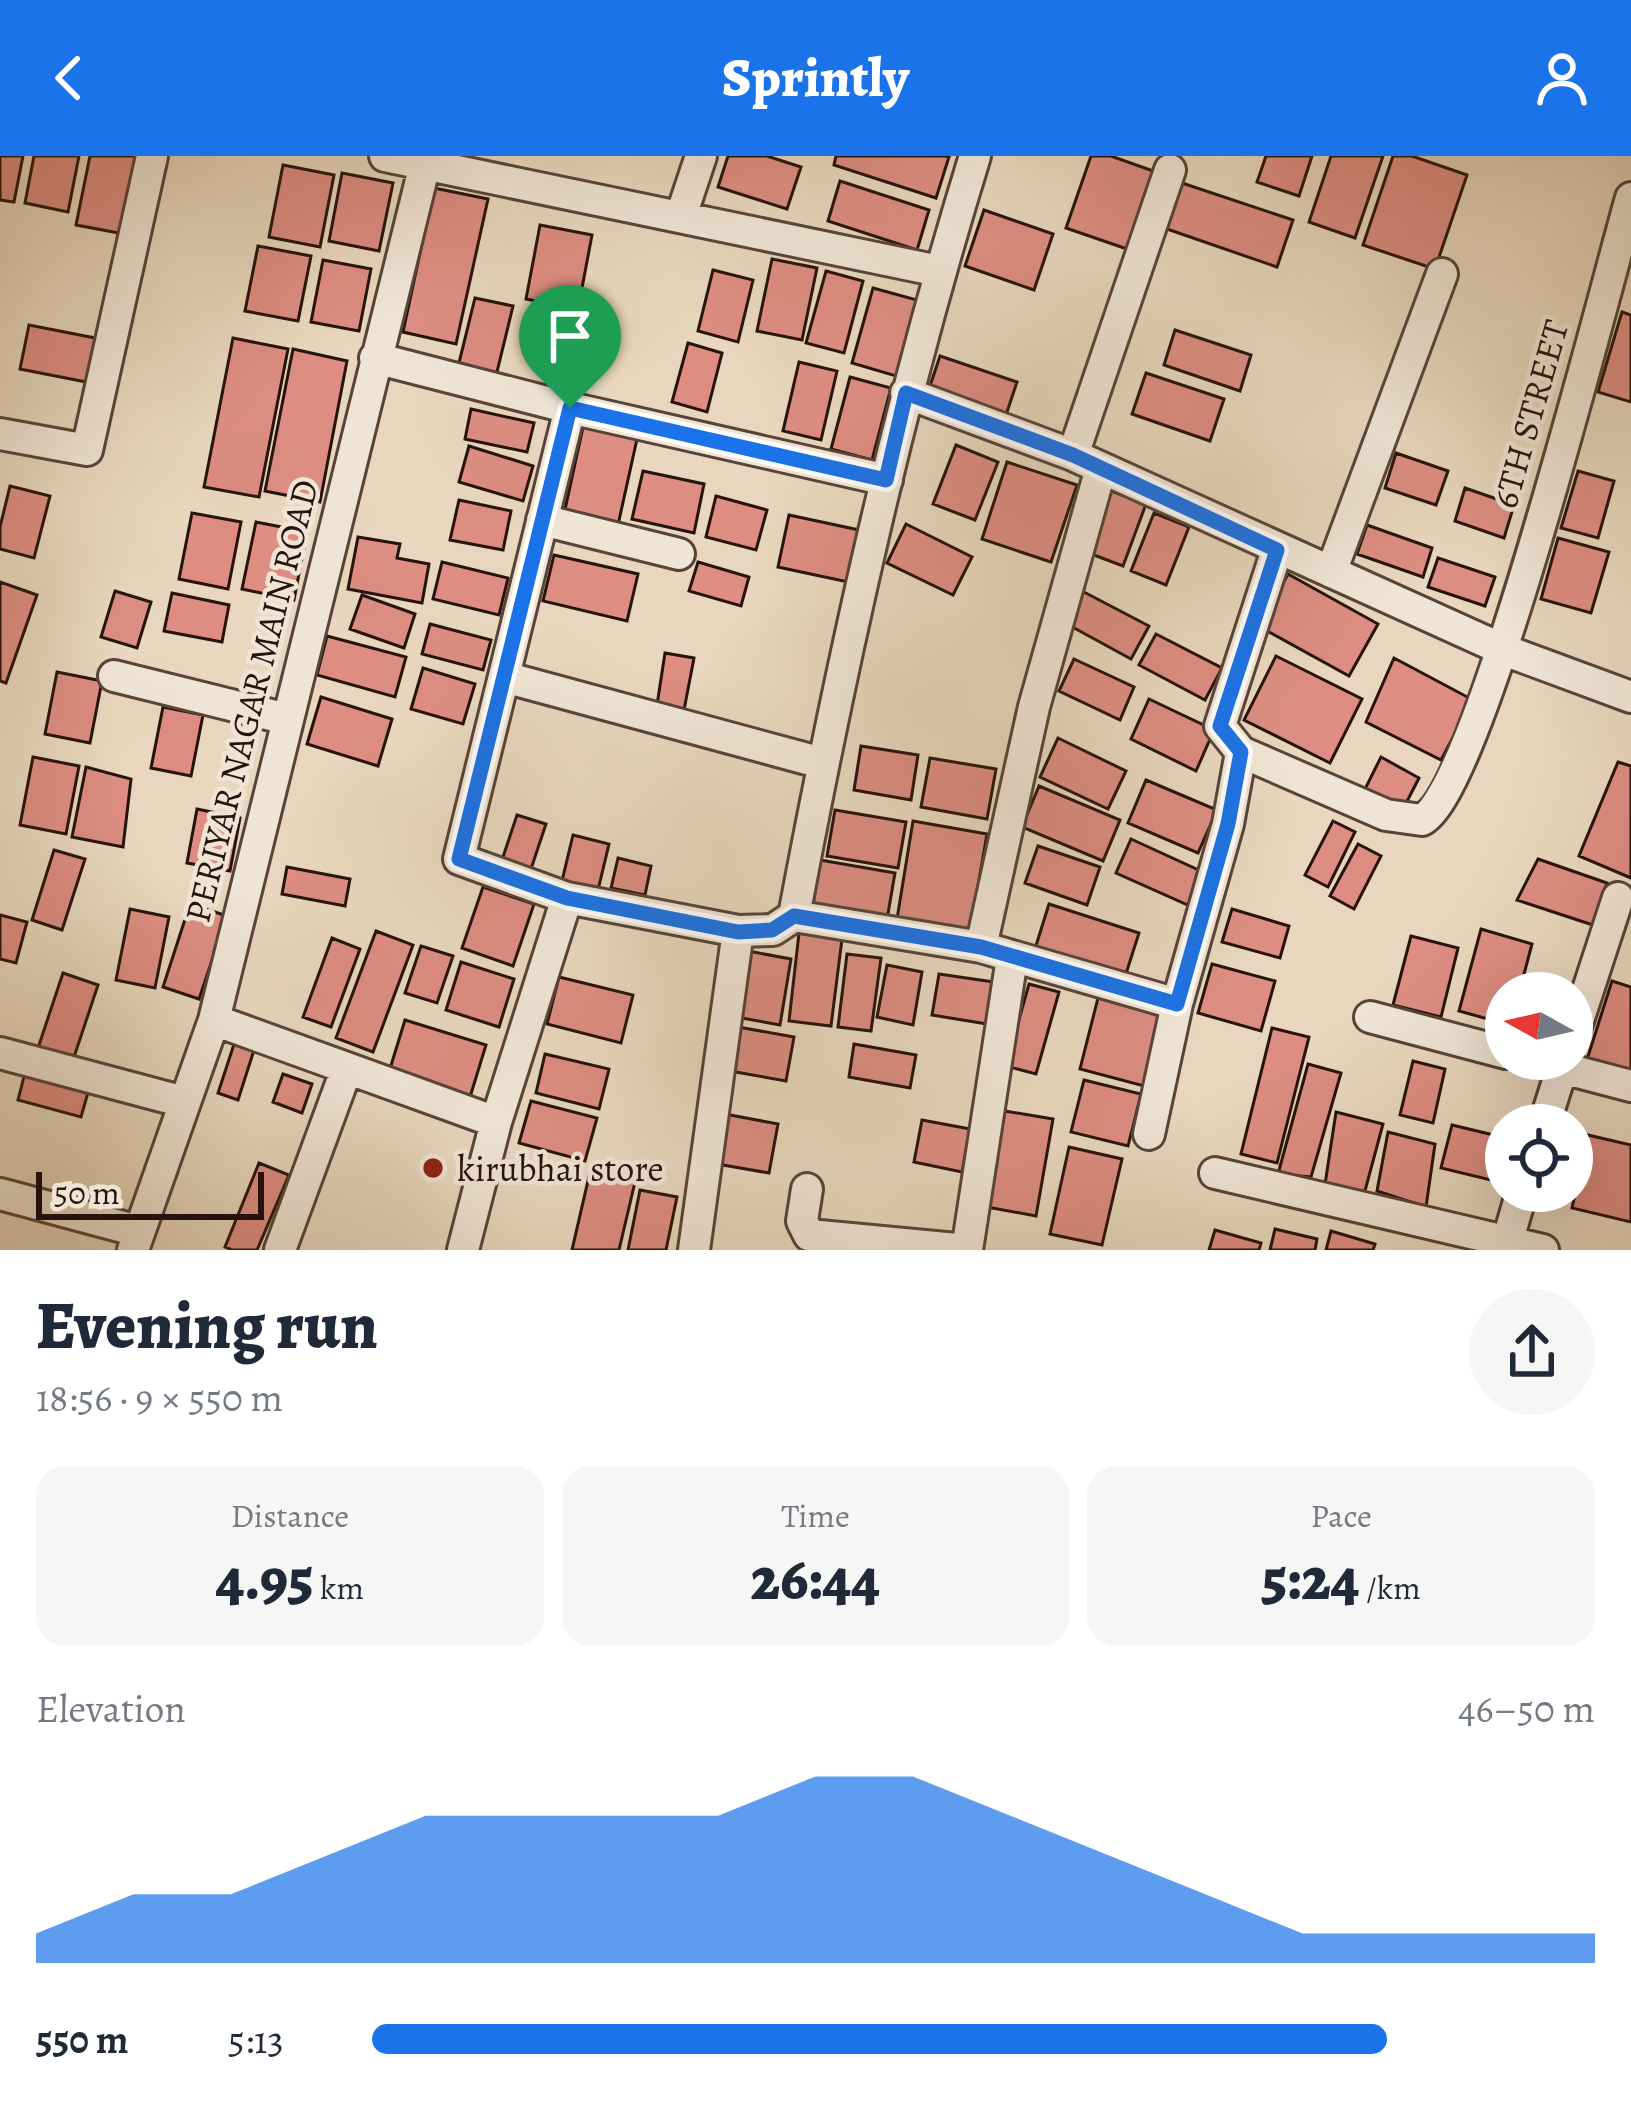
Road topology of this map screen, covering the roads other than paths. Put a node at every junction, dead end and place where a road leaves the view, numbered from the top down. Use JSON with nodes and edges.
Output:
{"nodes":[{"id":1,"x":152,"y":156,"type":"edge"},
{"id":2,"x":385,"y":156,"type":"edge"},
{"id":3,"x":700,"y":156,"type":"edge"},
{"id":4,"x":974,"y":156,"type":"edge"},
{"id":5,"x":425,"y":164,"type":"junction"},
{"id":6,"x":461,"y":164,"type":"edge"},
{"id":7,"x":1170,"y":170,"type":"dead end"},
{"id":8,"x":1631,"y":198,"type":"edge"},
{"id":9,"x":681,"y":216,"type":"junction"},
{"id":10,"x":939,"y":271,"type":"junction"},
{"id":11,"x":1442,"y":274,"type":"dead end"},
{"id":12,"x":375,"y":358,"type":"junction"},
{"id":13,"x":906,"y":393,"type":"junction"},
{"id":14,"x":570,"y":408,"type":"junction"},
{"id":15,"x":0,"y":434,"type":"edge"},
{"id":16,"x":1087,"y":461,"type":"junction"},
{"id":17,"x":886,"y":480,"type":"junction"},
{"id":18,"x":542,"y":520,"type":"junction"},
{"id":19,"x":1277,"y":550,"type":"junction"},
{"id":20,"x":680,"y":554,"type":"dead end"},
{"id":21,"x":1331,"y":572,"type":"junction"},
{"id":22,"x":1504,"y":650,"type":"junction"},
{"id":23,"x":114,"y":676,"type":"dead end"},
{"id":24,"x":504,"y":677,"type":"junction"},
{"id":25,"x":1631,"y":697,"type":"edge"},
{"id":26,"x":287,"y":719,"type":"junction"},
{"id":27,"x":1241,"y":752,"type":"junction"},
{"id":28,"x":822,"y":763,"type":"junction"},
{"id":29,"x":567,"y":898,"type":"junction"},
{"id":30,"x":1618,"y":898,"type":"dead end"},
{"id":31,"x":794,"y":916,"type":"junction"},
{"id":32,"x":738,"y":932,"type":"junction"},
{"id":33,"x":981,"y":947,"type":"junction"},
{"id":34,"x":1012,"y":958,"type":"junction"},
{"id":35,"x":1593,"y":975,"type":"edge"},
{"id":36,"x":1177,"y":1004,"type":"junction"},
{"id":37,"x":1370,"y":1017,"type":"dead end"},
{"id":38,"x":214,"y":1020,"type":"junction"},
{"id":39,"x":1485,"y":1047,"type":"edge"},
{"id":40,"x":0,"y":1053,"type":"edge"},
{"id":41,"x":347,"y":1068,"type":"junction"},
{"id":42,"x":1593,"y":1068,"type":"edge"},
{"id":43,"x":1631,"y":1086,"type":"edge"},
{"id":44,"x":184,"y":1102,"type":"junction"},
{"id":45,"x":496,"y":1122,"type":"junction"},
{"id":46,"x":1149,"y":1134,"type":"dead end"},
{"id":47,"x":1215,"y":1173,"type":"dead end"},
{"id":48,"x":807,"y":1189,"type":"dead end"},
{"id":49,"x":0,"y":1194,"type":"edge"},
{"id":50,"x":1516,"y":1212,"type":"edge"},
{"id":51,"x":136,"y":1241,"type":"edge"},
{"id":52,"x":1505,"y":1246,"type":"edge"},
{"id":53,"x":280,"y":1250,"type":"edge"},
{"id":54,"x":463,"y":1250,"type":"edge"},
{"id":55,"x":694,"y":1250,"type":"edge"},
{"id":56,"x":967,"y":1250,"type":"edge"},
{"id":57,"x":1543,"y":1250,"type":"edge"}],
"edges":[{"from":1,"to":15,"type":"street"},
{"from":2,"to":5,"type":"street"},
{"from":3,"to":9,"type":"street"},
{"from":4,"to":10,"type":"street"},
{"from":5,"to":6,"type":"street"},
{"from":5,"to":12,"type":"street","name":"PERIYAR NAGAR MAIN ROAD"},
{"from":6,"to":9,"type":"street"},
{"from":7,"to":16,"type":"street"},
{"from":8,"to":22,"type":"street","name":"6TH STREET"},
{"from":9,"to":10,"type":"street"},
{"from":10,"to":13,"type":"street"},
{"from":11,"to":21,"type":"street"},
{"from":12,"to":14,"type":"street"},
{"from":12,"to":26,"type":"street","name":"PERIYAR NAGAR MAIN ROAD"},
{"from":13,"to":16,"type":"street"},
{"from":13,"to":17,"type":"street"},
{"from":14,"to":17,"type":"street"},
{"from":14,"to":18,"type":"street"},
{"from":16,"to":19,"type":"street"},
{"from":16,"to":33,"type":"street"},
{"from":17,"to":28,"type":"street"},
{"from":18,"to":20,"type":"street"},
{"from":18,"to":24,"type":"street"},
{"from":19,"to":21,"type":"street"},
{"from":19,"to":27,"type":"street"},
{"from":21,"to":22,"type":"street"},
{"from":22,"to":25,"type":"street"},
{"from":22,"to":27,"type":"street","name":"6TH STREET"},
{"from":23,"to":26,"type":"street"},
{"from":24,"to":28,"type":"street"},
{"from":24,"to":29,"type":"street"},
{"from":26,"to":38,"type":"street","name":"PERIYAR NAGAR MAIN ROAD"},
{"from":27,"to":36,"type":"street"},
{"from":28,"to":31,"type":"street"},
{"from":29,"to":32,"type":"street"},
{"from":29,"to":45,"type":"street"},
{"from":30,"to":35,"type":"street"},
{"from":31,"to":32,"type":"street"},
{"from":31,"to":33,"type":"street"},
{"from":32,"to":55,"type":"street"},
{"from":33,"to":34,"type":"street"},
{"from":34,"to":36,"type":"street"},
{"from":34,"to":56,"type":"street"},
{"from":36,"to":46,"type":"street"},
{"from":37,"to":39,"type":"street"},
{"from":38,"to":41,"type":"street"},
{"from":38,"to":44,"type":"street","name":"PERIYAR NAGAR MAIN ROAD"},
{"from":40,"to":44,"type":"street"},
{"from":41,"to":45,"type":"street"},
{"from":41,"to":53,"type":"street"},
{"from":42,"to":43,"type":"street"},
{"from":44,"to":51,"type":"street","name":"PERIYAR NAGAR MAIN ROAD"},
{"from":45,"to":54,"type":"street"},
{"from":47,"to":52,"type":"street"},
{"from":48,"to":56,"type":"street"},
{"from":49,"to":51,"type":"street"},
{"from":50,"to":52,"type":"street"},
{"from":52,"to":57,"type":"street"}]}
